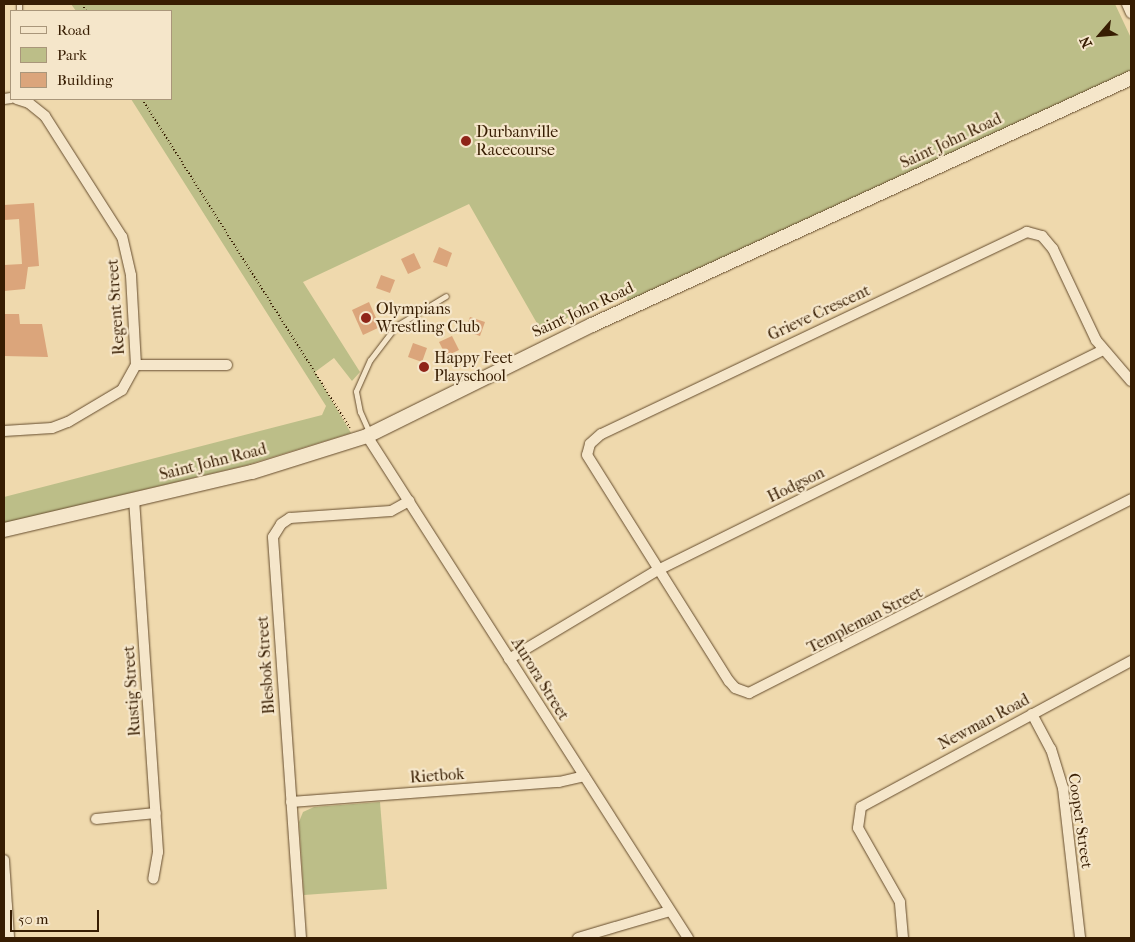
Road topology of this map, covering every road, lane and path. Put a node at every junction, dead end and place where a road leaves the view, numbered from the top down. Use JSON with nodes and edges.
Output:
{"nodes":[{"id":1,"x":1127,"y":4,"type":"edge"},
{"id":2,"x":1131,"y":13,"type":"edge"},
{"id":3,"x":1131,"y":78,"type":"edge"},
{"id":4,"x":22,"y":100,"type":"edge"},
{"id":5,"x":143,"y":100,"type":"edge"},
{"id":6,"x":446,"y":296,"type":"dead end"},
{"id":7,"x":1102,"y":350,"type":"junction"},
{"id":8,"x":136,"y":365,"type":"junction"},
{"id":9,"x":227,"y":365,"type":"dead end"},
{"id":10,"x":1131,"y":381,"type":"edge"},
{"id":11,"x":4,"y":431,"type":"edge"},
{"id":12,"x":364,"y":436,"type":"junction"},
{"id":13,"x":134,"y":499,"type":"junction"},
{"id":14,"x":1131,"y":499,"type":"edge"},
{"id":15,"x":408,"y":501,"type":"junction"},
{"id":16,"x":4,"y":530,"type":"edge"},
{"id":17,"x":658,"y":570,"type":"junction"},
{"id":18,"x":509,"y":659,"type":"junction"},
{"id":19,"x":1131,"y":661,"type":"edge"},
{"id":20,"x":1032,"y":714,"type":"junction"},
{"id":21,"x":584,"y":776,"type":"junction"},
{"id":22,"x":291,"y":802,"type":"junction"},
{"id":23,"x":156,"y":813,"type":"junction"},
{"id":24,"x":96,"y":819,"type":"dead end"},
{"id":25,"x":4,"y":860,"type":"edge"},
{"id":26,"x":153,"y":879,"type":"dead end"},
{"id":27,"x":670,"y":911,"type":"junction"},
{"id":28,"x":602,"y":935,"type":"edge"},
{"id":29,"x":9,"y":938,"type":"edge"},
{"id":30,"x":301,"y":938,"type":"edge"},
{"id":31,"x":578,"y":938,"type":"edge"},
{"id":32,"x":688,"y":938,"type":"edge"},
{"id":33,"x":903,"y":938,"type":"edge"},
{"id":34,"x":1080,"y":938,"type":"edge"}],
"edges":[{"from":1,"to":2,"type":"street"},
{"from":3,"to":12,"type":"main road","name":"Saint John Road"},
{"from":4,"to":8,"type":"street","name":"Regent Street"},
{"from":5,"to":12,"type":"path"},
{"from":6,"to":12,"type":"lane"},
{"from":7,"to":10,"type":"street","name":"Grieve Crescent"},
{"from":7,"to":17,"type":"street","name":"Hodgson"},
{"from":7,"to":17,"type":"street","name":"Grieve Crescent"},
{"from":8,"to":9,"type":"street"},
{"from":8,"to":11,"type":"street","name":"Regent Street"},
{"from":12,"to":13,"type":"main road","name":"Saint John Road"},
{"from":12,"to":15,"type":"street","name":"Aurora Street"},
{"from":13,"to":16,"type":"main road","name":"Saint John Road"},
{"from":13,"to":23,"type":"street","name":"Rustig Street"},
{"from":14,"to":17,"type":"street","name":"Templeman Street"},
{"from":15,"to":18,"type":"street","name":"Aurora Street"},
{"from":15,"to":22,"type":"street","name":"Blesbok Street"},
{"from":17,"to":18,"type":"street","name":"Hodgson"},
{"from":18,"to":21,"type":"street","name":"Aurora Street"},
{"from":19,"to":20,"type":"street","name":"Newman Road"},
{"from":20,"to":33,"type":"street","name":"Newman Road"},
{"from":20,"to":34,"type":"street","name":"Cooper Street"},
{"from":21,"to":22,"type":"street","name":"Rietbok"},
{"from":21,"to":27,"type":"street","name":"Aurora Street"},
{"from":22,"to":30,"type":"street","name":"Blesbok Street"},
{"from":23,"to":24,"type":"street"},
{"from":23,"to":26,"type":"street","name":"Rustig Street"},
{"from":25,"to":29,"type":"street"},
{"from":27,"to":28,"type":"street"},
{"from":27,"to":32,"type":"street","name":"Aurora Street"},
{"from":28,"to":31,"type":"street"}]}
